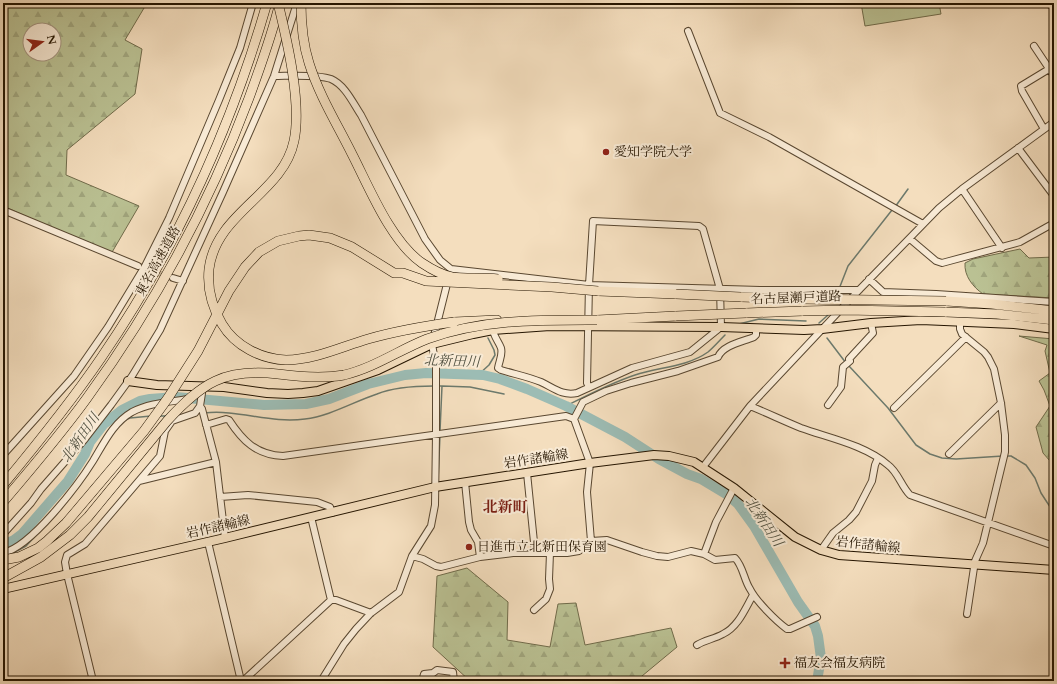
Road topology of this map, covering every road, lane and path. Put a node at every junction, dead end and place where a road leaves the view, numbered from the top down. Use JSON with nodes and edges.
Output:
{"nodes":[{"id":1,"x":253,"y":3,"type":"edge"},
{"id":2,"x":267,"y":3,"type":"edge"},
{"id":3,"x":279,"y":3,"type":"edge"},
{"id":4,"x":297,"y":3,"type":"edge"},
{"id":5,"x":301,"y":3,"type":"edge"},
{"id":6,"x":1044,"y":3,"type":"edge"},
{"id":7,"x":1054,"y":6,"type":"edge"},
{"id":8,"x":688,"y":31,"type":"dead end"},
{"id":9,"x":1034,"y":46,"type":"dead end"},
{"id":10,"x":1050,"y":69,"type":"junction"},
{"id":11,"x":274,"y":76,"type":"junction"},
{"id":12,"x":1054,"y":76,"type":"edge"},
{"id":13,"x":1054,"y":122,"type":"edge"},
{"id":14,"x":1044,"y":129,"type":"junction"},
{"id":15,"x":1018,"y":148,"type":"junction"},
{"id":16,"x":962,"y":189,"type":"junction"},
{"id":17,"x":1054,"y":196,"type":"edge"},
{"id":18,"x":3,"y":210,"type":"edge"},
{"id":19,"x":1054,"y":223,"type":"edge"},
{"id":20,"x":923,"y":224,"type":"junction"},
{"id":21,"x":910,"y":239,"type":"junction"},
{"id":22,"x":1002,"y":248,"type":"junction"},
{"id":23,"x":138,"y":266,"type":"tunnel mouth"},
{"id":24,"x":451,"y":269,"type":"junction"},
{"id":25,"x":173,"y":278,"type":"tunnel mouth"},
{"id":26,"x":869,"y":279,"type":"junction"},
{"id":27,"x":183,"y":281,"type":"junction"},
{"id":28,"x":589,"y":285,"type":"junction"},
{"id":29,"x":552,"y":287,"type":"junction"},
{"id":30,"x":720,"y":288,"type":"junction"},
{"id":31,"x":859,"y":290,"type":"junction"},
{"id":32,"x":1054,"y":302,"type":"edge"},
{"id":33,"x":1054,"y":311,"type":"edge"},
{"id":34,"x":538,"y":320,"type":"junction"},
{"id":35,"x":1054,"y":320,"type":"edge"},
{"id":36,"x":960,"y":321,"type":"junction"},
{"id":37,"x":871,"y":323,"type":"junction"},
{"id":38,"x":589,"y":326,"type":"junction"},
{"id":39,"x":721,"y":327,"type":"junction"},
{"id":40,"x":756,"y":329,"type":"junction"},
{"id":41,"x":822,"y":329,"type":"junction"},
{"id":42,"x":1054,"y":329,"type":"edge"},
{"id":43,"x":493,"y":330,"type":"junction"},
{"id":44,"x":966,"y":337,"type":"junction"},
{"id":45,"x":432,"y":344,"type":"junction"},
{"id":46,"x":128,"y":381,"type":"junction"},
{"id":47,"x":204,"y":386,"type":"junction"},
{"id":48,"x":589,"y":387,"type":"junction"},
{"id":49,"x":202,"y":398,"type":"junction"},
{"id":50,"x":1001,"y":403,"type":"junction"},
{"id":51,"x":200,"y":406,"type":"junction"},
{"id":52,"x":750,"y":406,"type":"junction"},
{"id":53,"x":828,"y":406,"type":"dead end"},
{"id":54,"x":894,"y":408,"type":"dead end"},
{"id":55,"x":574,"y":417,"type":"junction"},
{"id":56,"x":206,"y":425,"type":"junction"},
{"id":57,"x":436,"y":434,"type":"junction"},
{"id":58,"x":4,"y":453,"type":"edge"},
{"id":59,"x":950,"y":454,"type":"dead end"},
{"id":60,"x":878,"y":458,"type":"junction"},
{"id":61,"x":216,"y":462,"type":"junction"},
{"id":62,"x":590,"y":463,"type":"junction"},
{"id":63,"x":703,"y":467,"type":"junction"},
{"id":64,"x":527,"y":473,"type":"junction"},
{"id":65,"x":139,"y":481,"type":"junction"},
{"id":66,"x":465,"y":482,"type":"junction"},
{"id":67,"x":3,"y":485,"type":"edge"},
{"id":68,"x":435,"y":487,"type":"junction"},
{"id":69,"x":731,"y":494,"type":"junction"},
{"id":70,"x":220,"y":497,"type":"junction"},
{"id":71,"x":3,"y":502,"type":"edge"},
{"id":72,"x":332,"y":512,"type":"junction"},
{"id":73,"x":311,"y":517,"type":"junction"},
{"id":74,"x":987,"y":522,"type":"junction"},
{"id":75,"x":4,"y":534,"type":"edge"},
{"id":76,"x":225,"y":538,"type":"junction"},
{"id":77,"x":591,"y":541,"type":"junction"},
{"id":78,"x":208,"y":542,"type":"junction"},
{"id":79,"x":1054,"y":546,"type":"edge"},
{"id":80,"x":821,"y":550,"type":"junction"},
{"id":81,"x":535,"y":552,"type":"junction"},
{"id":82,"x":3,"y":553,"type":"edge"},
{"id":83,"x":550,"y":553,"type":"junction"},
{"id":84,"x":704,"y":554,"type":"junction"},
{"id":85,"x":412,"y":556,"type":"junction"},
{"id":86,"x":480,"y":557,"type":"junction"},
{"id":87,"x":3,"y":560,"type":"edge"},
{"id":88,"x":975,"y":565,"type":"junction"},
{"id":89,"x":1054,"y":570,"type":"edge"},
{"id":90,"x":67,"y":574,"type":"junction"},
{"id":91,"x":3,"y":578,"type":"edge"},
{"id":92,"x":3,"y":589,"type":"edge"},
{"id":93,"x":753,"y":595,"type":"junction"},
{"id":94,"x":331,"y":600,"type":"junction"},
{"id":95,"x":534,"y":610,"type":"dead end"},
{"id":96,"x":371,"y":613,"type":"junction"},
{"id":97,"x":967,"y":614,"type":"dead end"},
{"id":98,"x":816,"y":618,"type":"dead end"},
{"id":99,"x":696,"y":645,"type":"dead end"},
{"id":100,"x":93,"y":681,"type":"edge"},
{"id":101,"x":242,"y":681,"type":"edge"},
{"id":102,"x":321,"y":681,"type":"edge"},
{"id":103,"x":422,"y":681,"type":"edge"},
{"id":104,"x":454,"y":681,"type":"edge"}],
"edges":[{"from":1,"to":58,"type":"street"},
{"from":2,"to":67,"type":"highway","name":"東名高速道路"},
{"from":3,"to":34,"type":"highway","bridge":true},
{"from":3,"to":71,"type":"highway","name":"東名高速道路"},
{"from":4,"to":11,"type":"street"},
{"from":5,"to":29,"type":"highway","bridge":true},
{"from":6,"to":7,"type":"street"},
{"from":8,"to":20,"type":"street"},
{"from":9,"to":10,"type":"street"},
{"from":10,"to":12,"type":"street"},
{"from":10,"to":14,"type":"street"},
{"from":11,"to":24,"type":"street"},
{"from":11,"to":27,"type":"street"},
{"from":13,"to":14,"type":"street"},
{"from":14,"to":15,"type":"street"},
{"from":15,"to":16,"type":"street"},
{"from":15,"to":17,"type":"street"},
{"from":16,"to":20,"type":"street"},
{"from":16,"to":22,"type":"street"},
{"from":18,"to":23,"type":"street"},
{"from":19,"to":22,"type":"street"},
{"from":20,"to":21,"type":"street"},
{"from":21,"to":22,"type":"street"},
{"from":21,"to":26,"type":"street"},
{"from":24,"to":28,"type":"street"},
{"from":24,"to":45,"type":"street"},
{"from":25,"to":27,"type":"street"},
{"from":26,"to":31,"type":"street"},
{"from":26,"to":32,"type":"street"},
{"from":27,"to":46,"type":"street"},
{"from":28,"to":30,"type":"street"},
{"from":28,"to":30,"type":"street"},
{"from":28,"to":38,"type":"street"},
{"from":29,"to":33,"type":"highway","name":"名古屋瀬戸道路","bridge":true},
{"from":29,"to":87,"type":"highway","bridge":true},
{"from":30,"to":31,"type":"street"},
{"from":30,"to":39,"type":"street"},
{"from":31,"to":41,"type":"street"},
{"from":34,"to":35,"type":"highway","name":"名古屋瀬戸道路","bridge":true},
{"from":34,"to":91,"type":"highway","bridge":true},
{"from":36,"to":37,"type":"main road"},
{"from":36,"to":42,"type":"main road"},
{"from":36,"to":44,"type":"street"},
{"from":37,"to":41,"type":"main road"},
{"from":37,"to":53,"type":"street"},
{"from":38,"to":39,"type":"main road"},
{"from":38,"to":43,"type":"main road"},
{"from":38,"to":48,"type":"street"},
{"from":39,"to":40,"type":"main road"},
{"from":39,"to":48,"type":"street"},
{"from":40,"to":41,"type":"main road"},
{"from":40,"to":55,"type":"street"},
{"from":41,"to":52,"type":"street"},
{"from":43,"to":45,"type":"main road"},
{"from":43,"to":48,"type":"street"},
{"from":44,"to":50,"type":"street"},
{"from":44,"to":54,"type":"street"},
{"from":45,"to":47,"type":"main road"},
{"from":45,"to":57,"type":"street"},
{"from":46,"to":47,"type":"main road"},
{"from":46,"to":75,"type":"street"},
{"from":47,"to":49,"type":"street"},
{"from":49,"to":51,"type":"street"},
{"from":49,"to":82,"type":"street"},
{"from":50,"to":59,"type":"street"},
{"from":50,"to":74,"type":"street"},
{"from":51,"to":56,"type":"street"},
{"from":51,"to":65,"type":"street"},
{"from":52,"to":60,"type":"street"},
{"from":52,"to":63,"type":"street"},
{"from":55,"to":57,"type":"street"},
{"from":55,"to":62,"type":"street"},
{"from":56,"to":57,"type":"street"},
{"from":56,"to":61,"type":"street"},
{"from":57,"to":68,"type":"street"},
{"from":60,"to":74,"type":"street"},
{"from":60,"to":80,"type":"street"},
{"from":61,"to":65,"type":"street"},
{"from":61,"to":70,"type":"street"},
{"from":62,"to":63,"type":"main road","name":"岩作諸輪線"},
{"from":62,"to":64,"type":"main road","name":"岩作諸輪線"},
{"from":62,"to":77,"type":"street"},
{"from":63,"to":69,"type":"main road","name":"岩作諸輪線"},
{"from":64,"to":66,"type":"main road","name":"岩作諸輪線"},
{"from":64,"to":81,"type":"street"},
{"from":65,"to":90,"type":"street"},
{"from":66,"to":68,"type":"main road","name":"岩作諸輪線"},
{"from":66,"to":86,"type":"street"},
{"from":68,"to":72,"type":"main road","name":"岩作諸輪線"},
{"from":68,"to":85,"type":"street"},
{"from":69,"to":80,"type":"main road","name":"岩作諸輪線"},
{"from":69,"to":84,"type":"street"},
{"from":70,"to":72,"type":"street"},
{"from":70,"to":76,"type":"street"},
{"from":72,"to":73,"type":"main road","name":"岩作諸輪線"},
{"from":73,"to":76,"type":"main road","name":"岩作諸輪線"},
{"from":73,"to":94,"type":"street"},
{"from":74,"to":79,"type":"street"},
{"from":74,"to":88,"type":"street"},
{"from":76,"to":78,"type":"main road","name":"岩作諸輪線"},
{"from":77,"to":83,"type":"street"},
{"from":77,"to":84,"type":"street"},
{"from":78,"to":90,"type":"main road","name":"岩作諸輪線"},
{"from":78,"to":101,"type":"street"},
{"from":80,"to":88,"type":"main road","name":"岩作諸輪線"},
{"from":81,"to":83,"type":"street"},
{"from":81,"to":86,"type":"street"},
{"from":83,"to":95,"type":"street"},
{"from":84,"to":93,"type":"street"},
{"from":85,"to":86,"type":"street"},
{"from":85,"to":96,"type":"street"},
{"from":88,"to":89,"type":"main road","name":"岩作諸輪線"},
{"from":88,"to":97,"type":"street"},
{"from":90,"to":92,"type":"main road","name":"岩作諸輪線"},
{"from":90,"to":100,"type":"street"},
{"from":93,"to":98,"type":"street"},
{"from":93,"to":99,"type":"street"},
{"from":94,"to":96,"type":"street"},
{"from":94,"to":101,"type":"street"},
{"from":96,"to":102,"type":"street"},
{"from":103,"to":104,"type":"street"}]}
